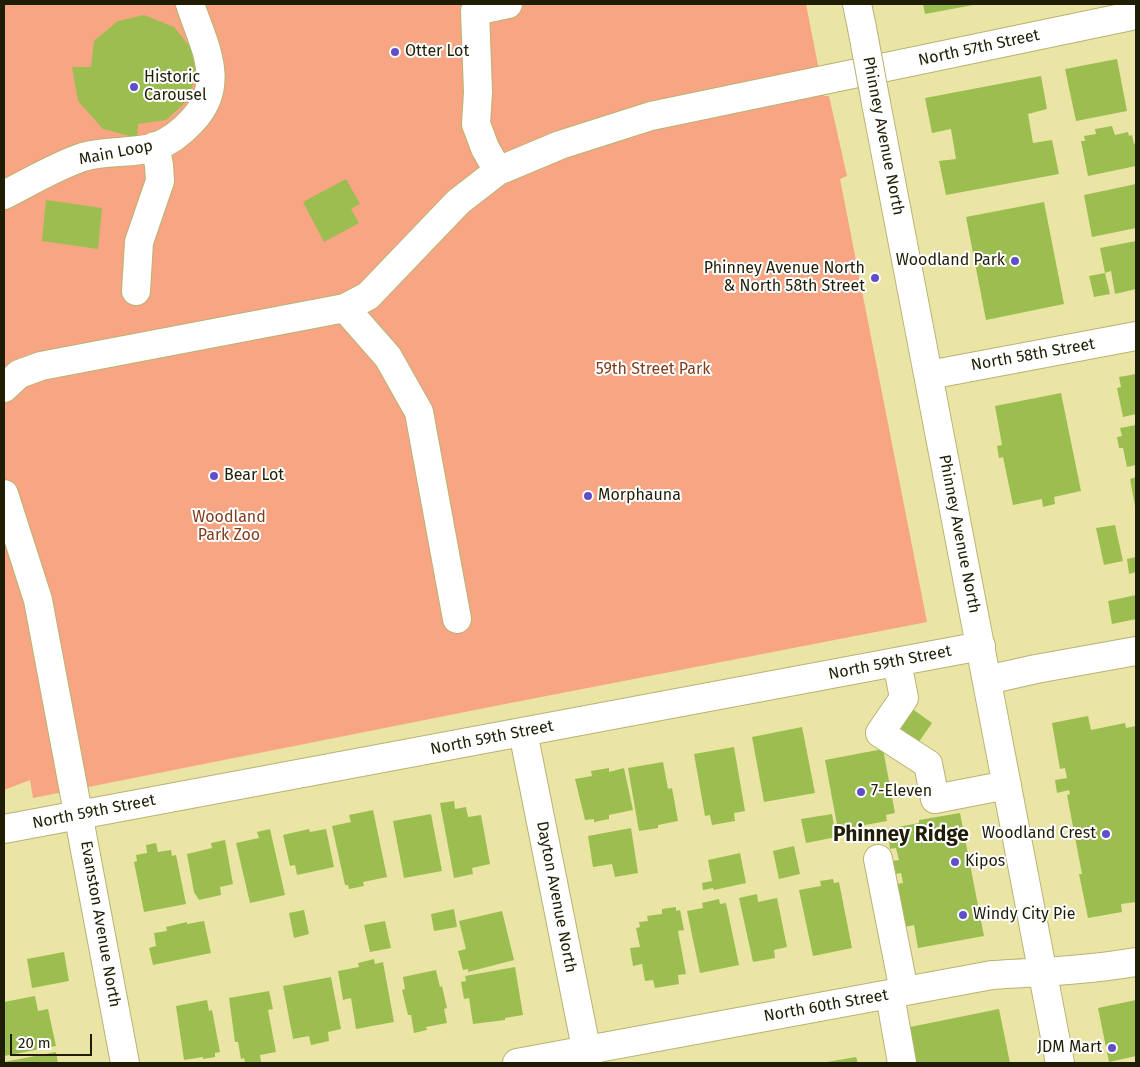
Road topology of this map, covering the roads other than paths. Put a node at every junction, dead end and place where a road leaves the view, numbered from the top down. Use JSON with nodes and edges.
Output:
{"nodes":[{"id":1,"x":190,"y":4,"type":"edge"},
{"id":2,"x":508,"y":4,"type":"edge"},
{"id":3,"x":1136,"y":15,"type":"edge"},
{"id":4,"x":860,"y":16,"type":"edge"},
{"id":5,"x":156,"y":146,"type":"junction"},
{"id":6,"x":498,"y":171,"type":"junction"},
{"id":7,"x":4,"y":194,"type":"edge"},
{"id":8,"x":136,"y":291,"type":"dead end"},
{"id":9,"x":345,"y":308,"type":"junction"},
{"id":10,"x":1136,"y":336,"type":"edge"},
{"id":11,"x":929,"y":374,"type":"junction"},
{"id":12,"x":4,"y":388,"type":"edge"},
{"id":13,"x":4,"y":494,"type":"edge"},
{"id":14,"x":457,"y":618,"type":"dead end"},
{"id":15,"x":980,"y":646,"type":"junction"},
{"id":16,"x":1136,"y":651,"type":"edge"},
{"id":17,"x":897,"y":662,"type":"junction"},
{"id":18,"x":987,"y":680,"type":"junction"},
{"id":19,"x":523,"y":732,"type":"junction"},
{"id":20,"x":1007,"y":786,"type":"junction"},
{"id":21,"x":79,"y":815,"type":"junction"},
{"id":22,"x":4,"y":829,"type":"edge"},
{"id":23,"x":878,"y":859,"type":"dead end"},
{"id":24,"x":1136,"y":962,"type":"edge"},
{"id":25,"x":1042,"y":973,"type":"junction"},
{"id":26,"x":897,"y":993,"type":"junction"},
{"id":27,"x":588,"y":1056,"type":"edge"},
{"id":28,"x":125,"y":1063,"type":"edge"},
{"id":29,"x":517,"y":1063,"type":"edge"},
{"id":30,"x":902,"y":1063,"type":"edge"},
{"id":31,"x":1060,"y":1063,"type":"edge"}],
"edges":[{"from":1,"to":5,"type":"street","name":"Main Loop"},
{"from":2,"to":6,"type":"street"},
{"from":3,"to":6,"type":"street","name":"North 57th Street"},
{"from":4,"to":11,"type":"street","name":"Phinney Avenue North","bridge":true},
{"from":5,"to":7,"type":"street","name":"Main Loop"},
{"from":5,"to":8,"type":"street"},
{"from":6,"to":9,"type":"street","name":"North 57th Street"},
{"from":9,"to":12,"type":"street","name":"North 57th Street"},
{"from":9,"to":14,"type":"street"},
{"from":10,"to":11,"type":"street","name":"North 58th Street"},
{"from":11,"to":15,"type":"street","name":"Phinney Avenue North"},
{"from":13,"to":21,"type":"street","name":"Evanston Avenue North"},
{"from":15,"to":17,"type":"street","name":"North 59th Street"},
{"from":15,"to":18,"type":"street","name":"Phinney Avenue North"},
{"from":16,"to":18,"type":"street"},
{"from":17,"to":19,"type":"street","name":"North 59th Street"},
{"from":17,"to":20,"type":"street"},
{"from":18,"to":20,"type":"street","name":"Phinney Avenue North"},
{"from":19,"to":21,"type":"street","name":"North 59th Street"},
{"from":19,"to":27,"type":"street","name":"Dayton Avenue North"},
{"from":20,"to":25,"type":"street","name":"Phinney Avenue North"},
{"from":21,"to":22,"type":"street","name":"North 59th Street"},
{"from":21,"to":28,"type":"street","name":"Evanston Avenue North"},
{"from":23,"to":26,"type":"street"},
{"from":24,"to":25,"type":"street","name":"North 60th Street"},
{"from":25,"to":26,"type":"street","name":"North 60th Street"},
{"from":25,"to":31,"type":"street","name":"Phinney Avenue North"},
{"from":26,"to":27,"type":"street","name":"North 60th Street"},
{"from":26,"to":30,"type":"street"},
{"from":27,"to":29,"type":"street","name":"North 60th Street"}]}
